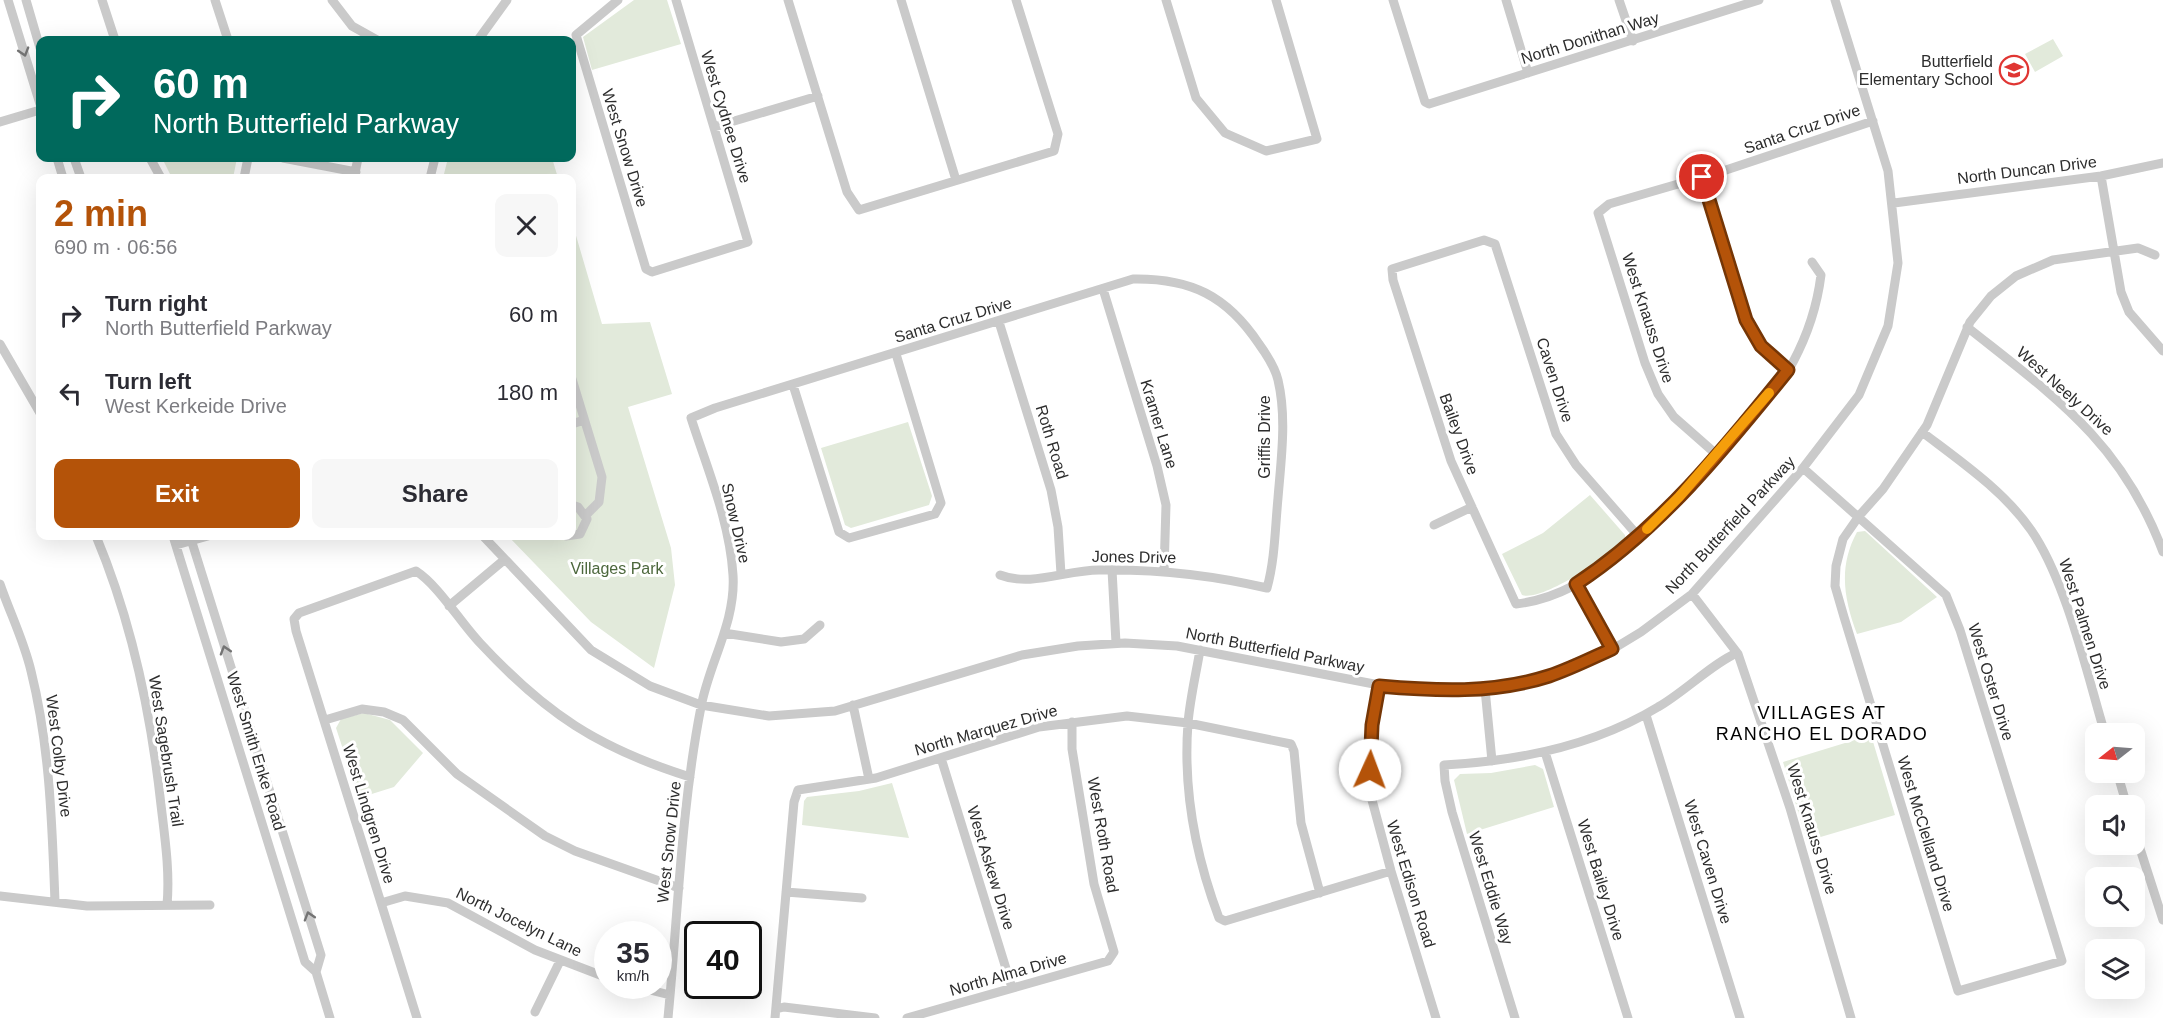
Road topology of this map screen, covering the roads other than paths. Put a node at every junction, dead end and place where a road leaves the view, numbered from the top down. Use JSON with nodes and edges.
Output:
{"nodes":[{"id":1,"x":8,"y":0,"type":"edge"},
{"id":2,"x":26,"y":0,"type":"edge"},
{"id":3,"x":102,"y":0,"type":"edge"},
{"id":4,"x":215,"y":0,"type":"edge"},
{"id":5,"x":332,"y":0,"type":"edge"},
{"id":6,"x":507,"y":0,"type":"edge"},
{"id":7,"x":618,"y":0,"type":"edge"},
{"id":8,"x":676,"y":0,"type":"edge"},
{"id":9,"x":788,"y":0,"type":"edge"},
{"id":10,"x":901,"y":0,"type":"edge"},
{"id":11,"x":1016,"y":0,"type":"edge"},
{"id":12,"x":1166,"y":0,"type":"edge"},
{"id":13,"x":1276,"y":0,"type":"edge"},
{"id":14,"x":1393,"y":0,"type":"edge"},
{"id":15,"x":1506,"y":0,"type":"edge"},
{"id":16,"x":1619,"y":0,"type":"edge"},
{"id":17,"x":1835,"y":0,"type":"edge"},
{"id":18,"x":1759,"y":1,"type":"edge"},
{"id":19,"x":606,"y":3,"type":"edge"},
{"id":20,"x":36,"y":36,"type":"edge"},
{"id":21,"x":114,"y":36,"type":"edge"},
{"id":22,"x":227,"y":36,"type":"edge"},
{"id":23,"x":369,"y":36,"type":"edge"},
{"id":24,"x":481,"y":36,"type":"edge"},
{"id":25,"x":1633,"y":41,"type":"junction"},
{"id":26,"x":1528,"y":73,"type":"junction"},
{"id":27,"x":36,"y":91,"type":"edge"},
{"id":28,"x":818,"y":96,"type":"junction"},
{"id":29,"x":36,"y":111,"type":"edge"},
{"id":30,"x":1873,"y":121,"type":"junction"},
{"id":31,"x":0,"y":122,"type":"edge"},
{"id":32,"x":714,"y":127,"type":"junction"},
{"id":33,"x":300,"y":162,"type":"edge"},
{"id":34,"x":2163,"y":164,"type":"edge"},
{"id":35,"x":351,"y":174,"type":"edge"},
{"id":36,"x":2100,"y":176,"type":"junction"},
{"id":37,"x":1702,"y":177,"type":"junction"},
{"id":38,"x":956,"y":180,"type":"junction"},
{"id":39,"x":1894,"y":203,"type":"junction"},
{"id":40,"x":1603,"y":206,"type":"joint"},
{"id":41,"x":748,"y":242,"type":"joint"},
{"id":42,"x":1495,"y":244,"type":"joint"},
{"id":43,"x":2112,"y":251,"type":"junction"},
{"id":44,"x":2155,"y":255,"type":"dead end"},
{"id":45,"x":1812,"y":262,"type":"dead end"},
{"id":46,"x":1103,"y":289,"type":"junction"},
{"id":47,"x":1224,"y":302,"type":"joint"},
{"id":48,"x":999,"y":322,"type":"junction"},
{"id":49,"x":1967,"y":327,"type":"junction"},
{"id":50,"x":0,"y":344,"type":"edge"},
{"id":51,"x":2163,"y":351,"type":"edge"},
{"id":52,"x":896,"y":354,"type":"junction"},
{"id":53,"x":1788,"y":370,"type":"junction"},
{"id":54,"x":793,"y":385,"type":"junction"},
{"id":55,"x":576,"y":393,"type":"edge"},
{"id":56,"x":36,"y":406,"type":"edge"},
{"id":57,"x":691,"y":418,"type":"joint"},
{"id":58,"x":584,"y":420,"type":"junction"},
{"id":59,"x":576,"y":423,"type":"edge"},
{"id":60,"x":1922,"y":432,"type":"junction"},
{"id":61,"x":1716,"y":454,"type":"junction"},
{"id":62,"x":1803,"y":468,"type":"junction"},
{"id":63,"x":576,"y":506,"type":"edge"},
{"id":64,"x":1472,"y":507,"type":"junction"},
{"id":65,"x":586,"y":515,"type":"junction"},
{"id":66,"x":1859,"y":516,"type":"junction"},
{"id":67,"x":1434,"y":525,"type":"dead end"},
{"id":68,"x":576,"y":535,"type":"edge"},
{"id":69,"x":1639,"y":537,"type":"junction"},
{"id":70,"x":97,"y":540,"type":"edge"},
{"id":71,"x":175,"y":540,"type":"edge"},
{"id":72,"x":191,"y":540,"type":"edge"},
{"id":73,"x":486,"y":540,"type":"edge"},
{"id":74,"x":2163,"y":552,"type":"edge"},
{"id":75,"x":504,"y":560,"type":"junction"},
{"id":76,"x":1112,"y":570,"type":"junction"},
{"id":77,"x":1164,"y":572,"type":"junction"},
{"id":78,"x":1061,"y":574,"type":"junction"},
{"id":79,"x":1000,"y":575,"type":"dead end"},
{"id":80,"x":0,"y":584,"type":"edge"},
{"id":81,"x":1576,"y":584,"type":"junction"},
{"id":82,"x":1267,"y":588,"type":"joint"},
{"id":83,"x":1692,"y":594,"type":"junction"},
{"id":84,"x":448,"y":606,"type":"junction"},
{"id":85,"x":820,"y":625,"type":"dead end"},
{"id":86,"x":724,"y":633,"type":"junction"},
{"id":87,"x":1116,"y":643,"type":"junction"},
{"id":88,"x":1612,"y":649,"type":"junction"},
{"id":89,"x":1200,"y":650,"type":"junction"},
{"id":90,"x":1737,"y":653,"type":"junction"},
{"id":91,"x":1379,"y":686,"type":"junction"},
{"id":92,"x":1485,"y":689,"type":"junction"},
{"id":93,"x":701,"y":705,"type":"junction"},
{"id":94,"x":853,"y":705,"type":"junction"},
{"id":95,"x":1646,"y":715,"type":"junction"},
{"id":96,"x":325,"y":720,"type":"junction"},
{"id":97,"x":1072,"y":722,"type":"junction"},
{"id":98,"x":1188,"y":723,"type":"junction"},
{"id":99,"x":2101,"y":723,"type":"edge"},
{"id":100,"x":1545,"y":752,"type":"junction"},
{"id":101,"x":941,"y":758,"type":"junction"},
{"id":102,"x":1492,"y":761,"type":"junction"},
{"id":103,"x":690,"y":777,"type":"junction"},
{"id":104,"x":869,"y":779,"type":"junction"},
{"id":105,"x":2142,"y":855,"type":"edge"},
{"id":106,"x":1390,"y":871,"type":"junction"},
{"id":107,"x":679,"y":888,"type":"junction"},
{"id":108,"x":786,"y":892,"type":"junction"},
{"id":109,"x":1320,"y":893,"type":"junction"},
{"id":110,"x":0,"y":896,"type":"edge"},
{"id":111,"x":862,"y":898,"type":"dead end"},
{"id":112,"x":55,"y":902,"type":"junction"},
{"id":113,"x":381,"y":903,"type":"junction"},
{"id":114,"x":167,"y":906,"type":"junction"},
{"id":115,"x":210,"y":906,"type":"dead end"},
{"id":116,"x":2163,"y":921,"type":"edge"},
{"id":117,"x":1114,"y":952,"type":"joint"},
{"id":118,"x":560,"y":961,"type":"junction"},
{"id":119,"x":672,"y":971,"type":"edge"},
{"id":120,"x":316,"y":972,"type":"junction"},
{"id":121,"x":594,"y":973,"type":"edge"},
{"id":122,"x":1012,"y":988,"type":"junction"},
{"id":123,"x":1958,"y":991,"type":"joint"},
{"id":124,"x":670,"y":999,"type":"edge"},
{"id":125,"x":535,"y":1012,"type":"dead end"},
{"id":126,"x":776,"y":1013,"type":"edge"},
{"id":127,"x":330,"y":1018,"type":"edge"},
{"id":128,"x":417,"y":1018,"type":"edge"},
{"id":129,"x":668,"y":1018,"type":"edge"},
{"id":130,"x":875,"y":1018,"type":"edge"},
{"id":131,"x":907,"y":1018,"type":"edge"},
{"id":132,"x":1436,"y":1018,"type":"edge"},
{"id":133,"x":1515,"y":1018,"type":"edge"},
{"id":134,"x":1628,"y":1018,"type":"edge"},
{"id":135,"x":1740,"y":1018,"type":"edge"},
{"id":136,"x":1851,"y":1018,"type":"edge"}],
"edges":[{"from":1,"to":27,"type":"street","one_way":true},
{"from":2,"to":20,"type":"street"},
{"from":3,"to":21,"type":"street"},
{"from":4,"to":22,"type":"street"},
{"from":5,"to":23,"type":"street"},
{"from":6,"to":24,"type":"street"},
{"from":7,"to":19,"type":"street"},
{"from":8,"to":32,"type":"street","name":"West Cydnee Drive"},
{"from":9,"to":28,"type":"street"},
{"from":10,"to":38,"type":"street"},
{"from":11,"to":38,"type":"street"},
{"from":12,"to":13,"type":"street"},
{"from":14,"to":26,"type":"street","name":"North Donithan Way"},
{"from":15,"to":26,"type":"street"},
{"from":16,"to":25,"type":"street"},
{"from":17,"to":30,"type":"street","name":"North Butterfield Parkway"},
{"from":18,"to":25,"type":"street","name":"North Donithan Way"},
{"from":19,"to":41,"type":"street","name":"West Snow Drive"},
{"from":25,"to":26,"type":"street","name":"North Donithan Way"},
{"from":28,"to":32,"type":"street"},
{"from":28,"to":38,"type":"street"},
{"from":29,"to":31,"type":"street"},
{"from":30,"to":37,"type":"street","name":"Santa Cruz Drive"},
{"from":30,"to":39,"type":"street","name":"North Butterfield Parkway"},
{"from":32,"to":41,"type":"street","name":"West Cydnee Drive"},
{"from":33,"to":35,"type":"street"},
{"from":34,"to":36,"type":"street","name":"North Duncan Drive"},
{"from":36,"to":39,"type":"street","name":"North Duncan Drive"},
{"from":36,"to":43,"type":"street"},
{"from":37,"to":40,"type":"street","name":"Santa Cruz Drive"},
{"from":37,"to":53,"type":"street"},
{"from":39,"to":62,"type":"street","name":"North Butterfield Parkway"},
{"from":40,"to":61,"type":"street","name":"West Knauss Drive"},
{"from":42,"to":64,"type":"street","name":"Bailey Drive"},
{"from":42,"to":69,"type":"street","name":"Caven Drive"},
{"from":43,"to":44,"type":"street","name":"West McClelland Drive"},
{"from":43,"to":49,"type":"street","name":"West McClelland Drive"},
{"from":43,"to":51,"type":"street"},
{"from":45,"to":53,"type":"street"},
{"from":46,"to":47,"type":"street","name":"Santa Cruz Drive"},
{"from":46,"to":48,"type":"street","name":"Santa Cruz Drive"},
{"from":46,"to":77,"type":"street","name":"Kramer Lane"},
{"from":47,"to":82,"type":"street","name":"Griffis Drive"},
{"from":48,"to":52,"type":"street","name":"Santa Cruz Drive"},
{"from":48,"to":78,"type":"street","name":"Roth Road"},
{"from":49,"to":60,"type":"street","name":"West McClelland Drive"},
{"from":49,"to":74,"type":"street","name":"West Neely Drive"},
{"from":50,"to":56,"type":"street"},
{"from":52,"to":54,"type":"street","name":"Santa Cruz Drive"},
{"from":52,"to":54,"type":"street"},
{"from":53,"to":61,"type":"street"},
{"from":54,"to":57,"type":"street","name":"Santa Cruz Drive"},
{"from":55,"to":58,"type":"street"},
{"from":57,"to":86,"type":"street","name":"Snow Drive"},
{"from":58,"to":59,"type":"street"},
{"from":58,"to":65,"type":"street"},
{"from":60,"to":66,"type":"street","name":"West McClelland Drive"},
{"from":60,"to":99,"type":"street","name":"West Palmen Drive"},
{"from":61,"to":69,"type":"street"},
{"from":62,"to":66,"type":"street","name":"West Oster Drive"},
{"from":62,"to":83,"type":"street","name":"North Butterfield Parkway"},
{"from":63,"to":65,"type":"street"},
{"from":64,"to":67,"type":"street"},
{"from":64,"to":81,"type":"street","name":"Bailey Drive"},
{"from":65,"to":68,"type":"street"},
{"from":66,"to":123,"type":"street","name":"West McClelland Drive"},
{"from":66,"to":123,"type":"street","name":"West Oster Drive"},
{"from":69,"to":81,"type":"street"},
{"from":70,"to":114,"type":"street","name":"West Sagebrush Trail"},
{"from":71,"to":120,"type":"street","name":"West Smith Enke Road"},
{"from":120,"to":72,"type":"street","name":"West Smith Enke Road","one_way":true},
{"from":73,"to":75,"type":"street","name":"North Butterfield Parkway"},
{"from":75,"to":84,"type":"street"},
{"from":75,"to":93,"type":"street","name":"North Butterfield Parkway"},
{"from":76,"to":77,"type":"street","name":"Jones Drive"},
{"from":76,"to":78,"type":"street","name":"Jones Drive"},
{"from":76,"to":87,"type":"street"},
{"from":77,"to":82,"type":"street","name":"Jones Drive"},
{"from":78,"to":79,"type":"street","name":"Jones Drive"},
{"from":80,"to":112,"type":"street","name":"West Colby Drive"},
{"from":81,"to":88,"type":"street"},
{"from":83,"to":88,"type":"street","name":"North Butterfield Parkway"},
{"from":83,"to":90,"type":"street","name":"West Knauss Drive"},
{"from":84,"to":96,"type":"street","name":"West Lindgren Drive"},
{"from":84,"to":103,"type":"street"},
{"from":85,"to":86,"type":"street"},
{"from":86,"to":93,"type":"street","name":"Snow Drive"},
{"from":87,"to":89,"type":"street","name":"North Butterfield Parkway"},
{"from":87,"to":94,"type":"street","name":"North Butterfield Parkway"},
{"from":88,"to":92,"type":"street","name":"North Butterfield Parkway"},
{"from":89,"to":91,"type":"street","name":"North Butterfield Parkway"},
{"from":89,"to":98,"type":"street"},
{"from":90,"to":95,"type":"street"},
{"from":90,"to":136,"type":"street","name":"West Knauss Drive"},
{"from":91,"to":92,"type":"street","name":"North Butterfield Parkway"},
{"from":91,"to":106,"type":"street","name":"West Edison Road"},
{"from":92,"to":102,"type":"street"},
{"from":93,"to":94,"type":"street","name":"North Butterfield Parkway"},
{"from":93,"to":103,"type":"street","name":"West Snow Drive"},
{"from":94,"to":104,"type":"street"},
{"from":95,"to":100,"type":"street"},
{"from":95,"to":135,"type":"street","name":"West Caven Drive"},
{"from":96,"to":107,"type":"street"},
{"from":96,"to":113,"type":"street","name":"West Lindgren Drive"},
{"from":97,"to":98,"type":"street","name":"North Marquez Drive"},
{"from":97,"to":101,"type":"street","name":"North Marquez Drive"},
{"from":97,"to":117,"type":"street","name":"West Roth Road"},
{"from":98,"to":109,"type":"street","name":"North Marquez Drive"},
{"from":98,"to":109,"type":"street"},
{"from":100,"to":102,"type":"street"},
{"from":100,"to":134,"type":"street","name":"West Bailey Drive"},
{"from":101,"to":104,"type":"street","name":"North Marquez Drive"},
{"from":101,"to":122,"type":"street","name":"West Askew Drive"},
{"from":102,"to":133,"type":"street","name":"West Eddie Way"},
{"from":103,"to":107,"type":"street","name":"West Snow Drive"},
{"from":104,"to":108,"type":"street","name":"North Marquez Drive"},
{"from":105,"to":116,"type":"street"},
{"from":106,"to":109,"type":"street"},
{"from":106,"to":132,"type":"street","name":"West Edison Road"},
{"from":107,"to":119,"type":"street","name":"West Snow Drive"},
{"from":108,"to":111,"type":"street"},
{"from":108,"to":126,"type":"street"},
{"from":110,"to":112,"type":"street"},
{"from":112,"to":114,"type":"street"},
{"from":113,"to":118,"type":"street","name":"North Jocelyn Lane"},
{"from":113,"to":128,"type":"street","name":"West Lindgren Drive"},
{"from":114,"to":115,"type":"street"},
{"from":117,"to":122,"type":"street","name":"North Alma Drive"},
{"from":118,"to":121,"type":"street","name":"North Jocelyn Lane"},
{"from":118,"to":125,"type":"street"},
{"from":120,"to":127,"type":"street","name":"West Smith Enke Road"},
{"from":122,"to":131,"type":"street","name":"North Alma Drive"},
{"from":124,"to":129,"type":"street","name":"West Snow Drive"},
{"from":126,"to":130,"type":"street"}]}
